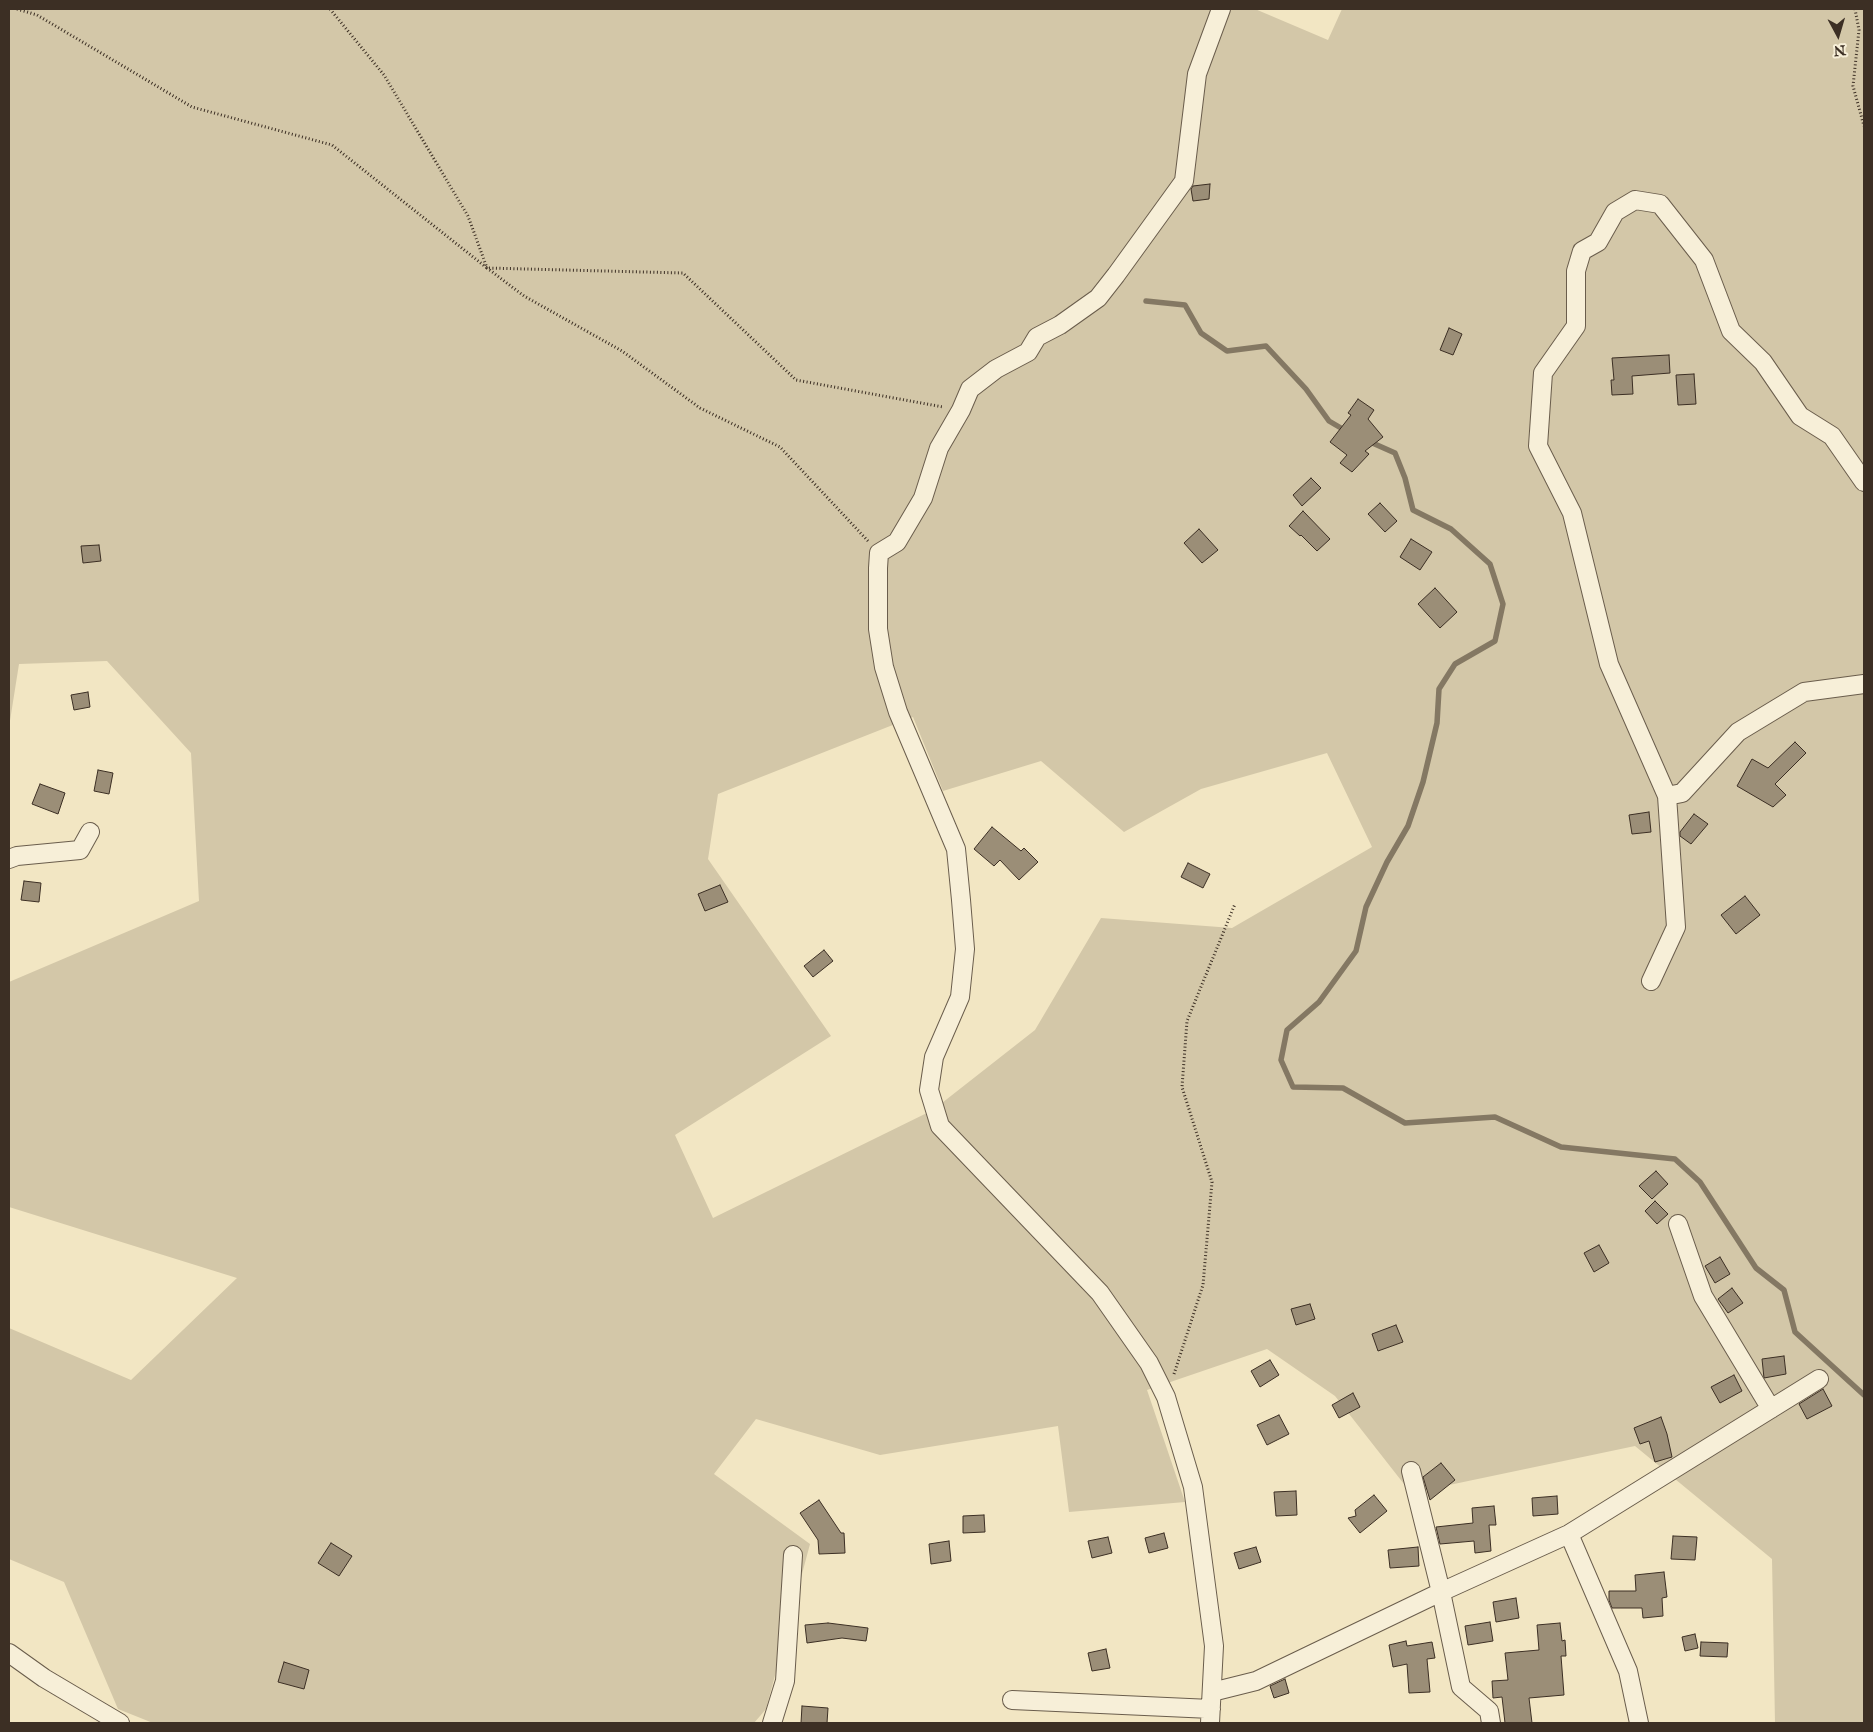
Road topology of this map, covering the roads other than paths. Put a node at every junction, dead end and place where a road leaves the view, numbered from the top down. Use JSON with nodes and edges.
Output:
{"nodes":[{"id":1,"x":1221,"y":9,"type":"edge"},
{"id":2,"x":1864,"y":482,"type":"edge"},
{"id":3,"x":1864,"y":684,"type":"edge"},
{"id":4,"x":1667,"y":796,"type":"junction"},
{"id":5,"x":90,"y":832,"type":"dead end"},
{"id":6,"x":9,"y":859,"type":"edge"},
{"id":7,"x":1651,"y":981,"type":"dead end"},
{"id":8,"x":1678,"y":1224,"type":"dead end"},
{"id":9,"x":1819,"y":1379,"type":"dead end"},
{"id":10,"x":1771,"y":1409,"type":"junction"},
{"id":11,"x":1411,"y":1472,"type":"dead end"},
{"id":12,"x":1569,"y":1534,"type":"junction"},
{"id":13,"x":793,"y":1555,"type":"dead end"},
{"id":14,"x":1441,"y":1592,"type":"junction"},
{"id":15,"x":9,"y":1653,"type":"edge"},
{"id":16,"x":1012,"y":1700,"type":"dead end"},
{"id":17,"x":1211,"y":1708,"type":"edge"},
{"id":18,"x":120,"y":1723,"type":"edge"},
{"id":19,"x":772,"y":1723,"type":"edge"},
{"id":20,"x":1491,"y":1723,"type":"edge"},
{"id":21,"x":1639,"y":1723,"type":"edge"}],
"edges":[{"from":1,"to":17,"type":"street"},
{"from":2,"to":4,"type":"street"},
{"from":3,"to":4,"type":"street"},
{"from":4,"to":7,"type":"street"},
{"from":5,"to":6,"type":"street"},
{"from":8,"to":10,"type":"street"},
{"from":9,"to":10,"type":"street"},
{"from":10,"to":12,"type":"street"},
{"from":11,"to":14,"type":"street"},
{"from":12,"to":14,"type":"street"},
{"from":12,"to":21,"type":"street"},
{"from":13,"to":19,"type":"street"},
{"from":14,"to":17,"type":"street"},
{"from":14,"to":20,"type":"street"},
{"from":15,"to":18,"type":"street"},
{"from":16,"to":17,"type":"street"}]}
